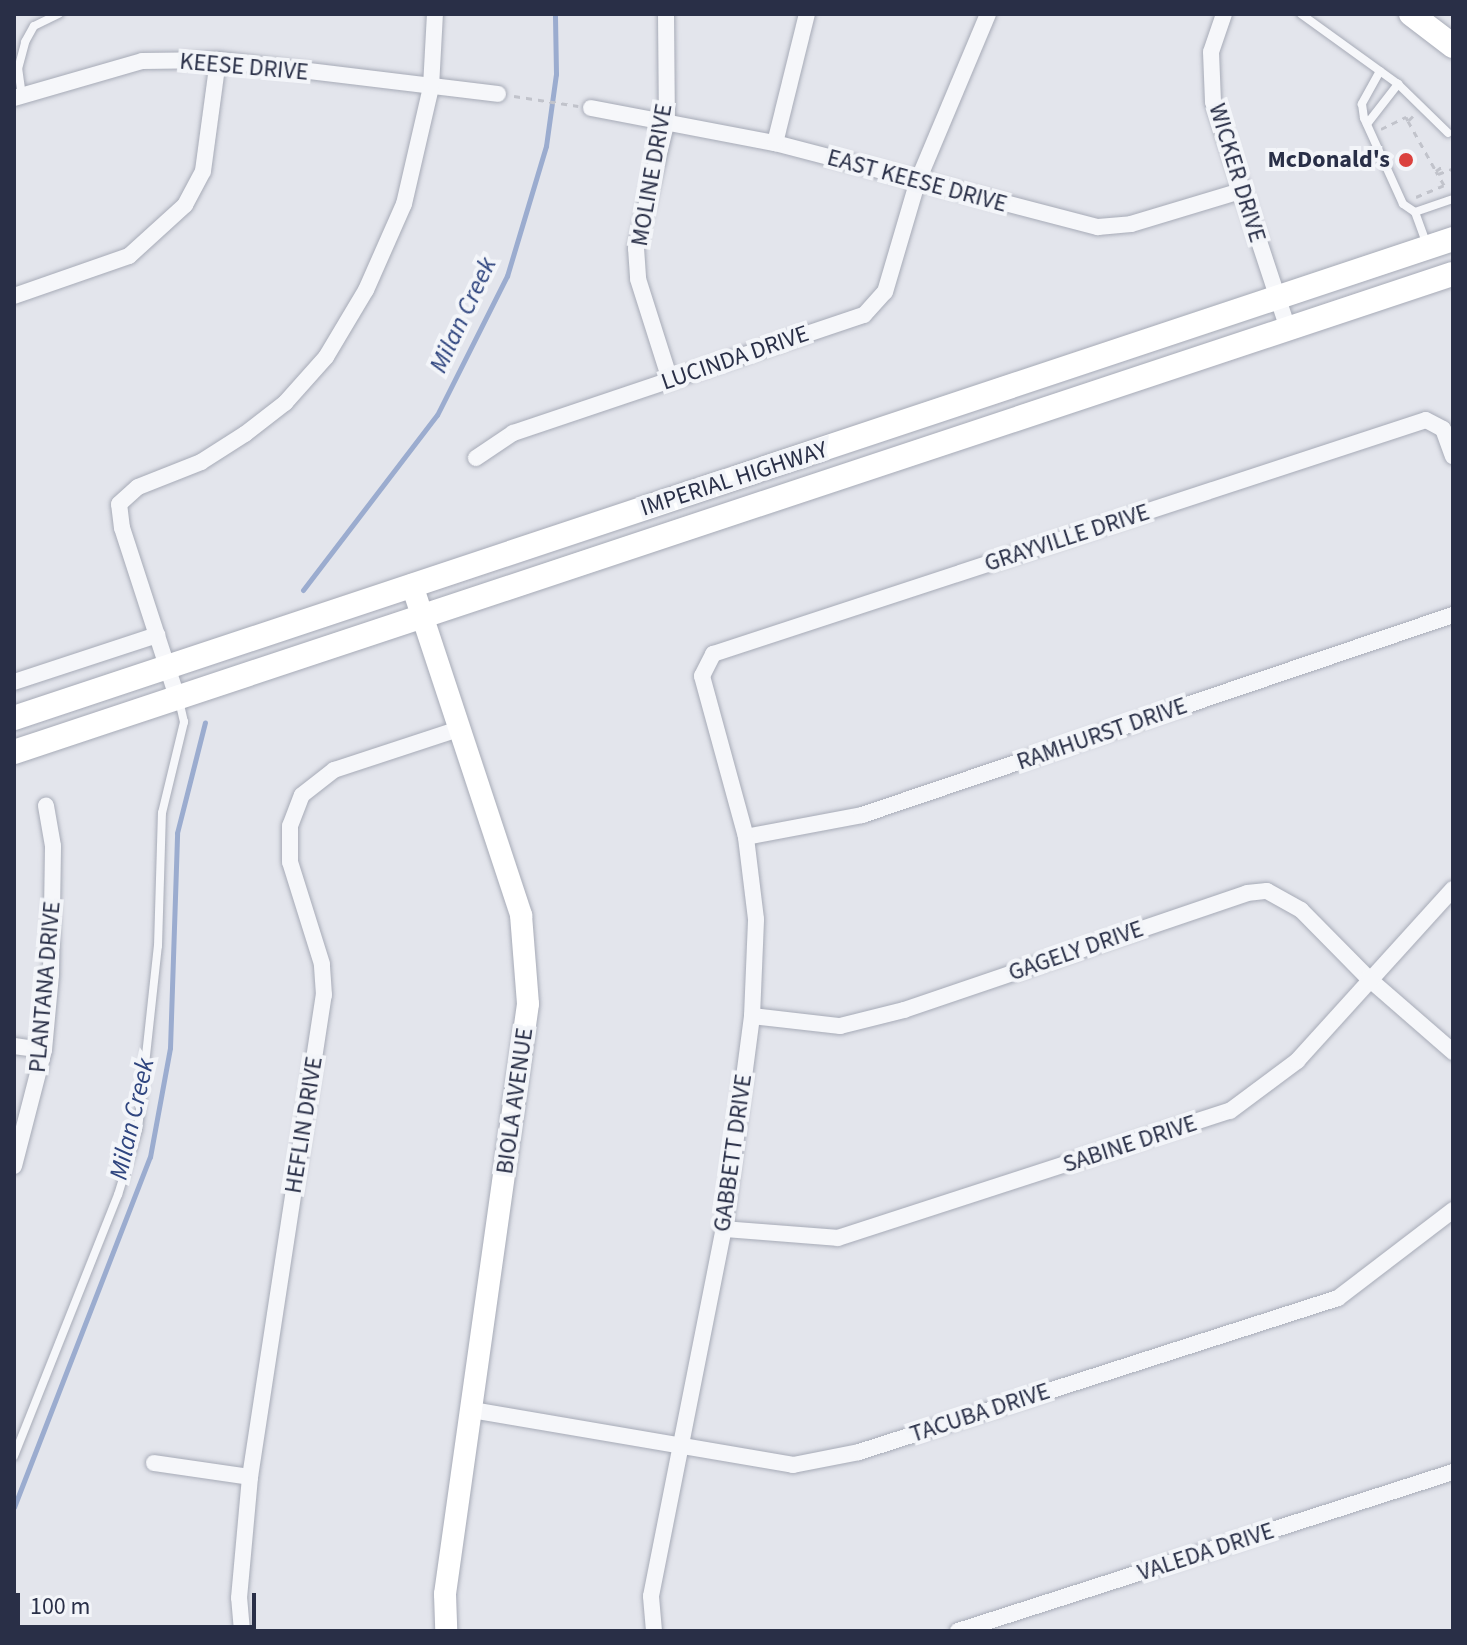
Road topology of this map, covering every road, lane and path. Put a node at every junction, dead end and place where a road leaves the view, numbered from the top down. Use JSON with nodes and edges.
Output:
{"nodes":[{"id":1,"x":59,"y":14,"type":"edge"},
{"id":2,"x":435,"y":14,"type":"edge"},
{"id":3,"x":666,"y":14,"type":"edge"},
{"id":4,"x":807,"y":14,"type":"edge"},
{"id":5,"x":988,"y":14,"type":"edge"},
{"id":6,"x":1224,"y":14,"type":"edge"},
{"id":7,"x":1301,"y":14,"type":"edge"},
{"id":8,"x":1411,"y":14,"type":"edge"},
{"id":9,"x":1453,"y":46,"type":"edge"},
{"id":10,"x":218,"y":60,"type":"junction"},
{"id":11,"x":1380,"y":71,"type":"junction"},
{"id":12,"x":1398,"y":84,"type":"junction"},
{"id":13,"x":431,"y":87,"type":"junction"},
{"id":14,"x":498,"y":94,"type":"joint"},
{"id":15,"x":18,"y":97,"type":"edge"},
{"id":16,"x":568,"y":104,"type":"dead end"},
{"id":17,"x":1421,"y":107,"type":"junction"},
{"id":18,"x":591,"y":108,"type":"dead end"},
{"id":19,"x":667,"y":120,"type":"junction"},
{"id":20,"x":1408,"y":121,"type":"junction"},
{"id":21,"x":1367,"y":125,"type":"junction"},
{"id":22,"x":1375,"y":132,"type":"dead end"},
{"id":23,"x":1451,"y":134,"type":"edge"},
{"id":24,"x":775,"y":143,"type":"junction"},
{"id":25,"x":1443,"y":166,"type":"dead end"},
{"id":26,"x":1452,"y":169,"type":"edge"},
{"id":27,"x":1437,"y":172,"type":"junction"},
{"id":28,"x":917,"y":183,"type":"junction"},
{"id":29,"x":1240,"y":191,"type":"junction"},
{"id":30,"x":1416,"y":197,"type":"dead end"},
{"id":31,"x":1453,"y":199,"type":"edge"},
{"id":32,"x":1415,"y":212,"type":"junction"},
{"id":33,"x":1453,"y":239,"type":"edge"},
{"id":34,"x":1428,"y":247,"type":"junction"},
{"id":35,"x":1453,"y":274,"type":"edge"},
{"id":36,"x":14,"y":296,"type":"edge"},
{"id":37,"x":1277,"y":297,"type":"junction"},
{"id":38,"x":1288,"y":329,"type":"junction"},
{"id":39,"x":670,"y":380,"type":"junction"},
{"id":40,"x":1453,"y":456,"type":"edge"},
{"id":41,"x":476,"y":458,"type":"dead end"},
{"id":42,"x":412,"y":585,"type":"junction"},
{"id":43,"x":1453,"y":615,"type":"edge"},
{"id":44,"x":422,"y":616,"type":"junction"},
{"id":45,"x":157,"y":635,"type":"junction"},
{"id":46,"x":167,"y":667,"type":"junction"},
{"id":47,"x":702,"y":676,"type":"joint"},
{"id":48,"x":14,"y":682,"type":"edge"},
{"id":49,"x":177,"y":697,"type":"junction"},
{"id":50,"x":14,"y":718,"type":"edge"},
{"id":51,"x":459,"y":729,"type":"junction"},
{"id":52,"x":14,"y":752,"type":"edge"},
{"id":53,"x":46,"y":806,"type":"dead end"},
{"id":54,"x":746,"y":837,"type":"junction"},
{"id":55,"x":1453,"y":889,"type":"edge"},
{"id":56,"x":1368,"y":978,"type":"junction"},
{"id":57,"x":752,"y":1016,"type":"junction"},
{"id":58,"x":14,"y":1046,"type":"edge"},
{"id":59,"x":44,"y":1050,"type":"junction"},
{"id":60,"x":1453,"y":1052,"type":"edge"},
{"id":61,"x":14,"y":1166,"type":"edge"},
{"id":62,"x":1453,"y":1210,"type":"edge"},
{"id":63,"x":724,"y":1229,"type":"junction"},
{"id":64,"x":472,"y":1410,"type":"junction"},
{"id":65,"x":678,"y":1449,"type":"junction"},
{"id":66,"x":14,"y":1456,"type":"edge"},
{"id":67,"x":154,"y":1463,"type":"dead end"},
{"id":68,"x":1453,"y":1472,"type":"edge"},
{"id":69,"x":250,"y":1477,"type":"junction"},
{"id":70,"x":242,"y":1631,"type":"edge"},
{"id":71,"x":446,"y":1631,"type":"edge"},
{"id":72,"x":654,"y":1631,"type":"edge"},
{"id":73,"x":958,"y":1631,"type":"edge"}],
"edges":[{"from":1,"to":15,"type":"lane"},
{"from":2,"to":13,"type":"street"},
{"from":3,"to":19,"type":"street","name":"MOLINE DRIVE"},
{"from":4,"to":24,"type":"street"},
{"from":5,"to":28,"type":"street","name":"LUCINDA DRIVE"},
{"from":6,"to":29,"type":"street","name":"WICKER DRIVE"},
{"from":7,"to":11,"type":"lane"},
{"from":8,"to":9,"type":"main road"},
{"from":10,"to":13,"type":"street","name":"KEESE DRIVE"},
{"from":10,"to":15,"type":"street","name":"KEESE DRIVE"},
{"from":10,"to":36,"type":"street"},
{"from":11,"to":12,"type":"lane"},
{"from":11,"to":21,"type":"lane"},
{"from":12,"to":17,"type":"lane"},
{"from":12,"to":21,"type":"lane"},
{"from":13,"to":14,"type":"street"},
{"from":13,"to":45,"type":"street"},
{"from":14,"to":16,"type":"path"},
{"from":17,"to":20,"type":"path"},
{"from":17,"to":23,"type":"lane"},
{"from":18,"to":19,"type":"street","name":"EAST KEESE DRIVE"},
{"from":19,"to":24,"type":"street","name":"EAST KEESE DRIVE"},
{"from":19,"to":39,"type":"street","name":"MOLINE DRIVE"},
{"from":20,"to":22,"type":"path"},
{"from":20,"to":27,"type":"path"},
{"from":21,"to":32,"type":"lane"},
{"from":24,"to":28,"type":"street","name":"EAST KEESE DRIVE"},
{"from":25,"to":27,"type":"path"},
{"from":26,"to":27,"type":"path"},
{"from":27,"to":30,"type":"path"},
{"from":28,"to":29,"type":"street","name":"EAST KEESE DRIVE"},
{"from":28,"to":39,"type":"street","name":"LUCINDA DRIVE"},
{"from":29,"to":37,"type":"street","name":"WICKER DRIVE"},
{"from":31,"to":32,"type":"lane"},
{"from":32,"to":34,"type":"lane"},
{"from":33,"to":34,"type":"main road","name":"IMPERIAL HIGHWAY"},
{"from":34,"to":37,"type":"main road","name":"IMPERIAL HIGHWAY"},
{"from":35,"to":38,"type":"main road","name":"IMPERIAL HIGHWAY"},
{"from":37,"to":38,"type":"street","name":"WICKER DRIVE"},
{"from":37,"to":42,"type":"main road","name":"IMPERIAL HIGHWAY"},
{"from":38,"to":44,"type":"main road","name":"IMPERIAL HIGHWAY"},
{"from":39,"to":41,"type":"street","name":"LUCINDA DRIVE"},
{"from":40,"to":47,"type":"street","name":"GRAYVILLE DRIVE"},
{"from":42,"to":44,"type":"street","name":"BIOLA AVENUE"},
{"from":42,"to":46,"type":"main road","name":"IMPERIAL HIGHWAY"},
{"from":43,"to":54,"type":"street","name":"RAMHURST DRIVE"},
{"from":44,"to":49,"type":"main road","name":"IMPERIAL HIGHWAY"},
{"from":44,"to":51,"type":"street","name":"BIOLA AVENUE"},
{"from":45,"to":46,"type":"street"},
{"from":45,"to":48,"type":"street"},
{"from":46,"to":49,"type":"street"},
{"from":46,"to":50,"type":"main road","name":"IMPERIAL HIGHWAY"},
{"from":47,"to":54,"type":"street","name":"GABBETT DRIVE"},
{"from":49,"to":52,"type":"main road","name":"IMPERIAL HIGHWAY"},
{"from":49,"to":66,"type":"lane"},
{"from":51,"to":64,"type":"street","name":"BIOLA AVENUE"},
{"from":51,"to":69,"type":"street","name":"HEFLIN DRIVE"},
{"from":53,"to":59,"type":"street","name":"PLANTANA DRIVE"},
{"from":54,"to":57,"type":"street","name":"GABBETT DRIVE"},
{"from":55,"to":56,"type":"street","name":"SABINE DRIVE"},
{"from":56,"to":57,"type":"street","name":"GAGELY DRIVE"},
{"from":56,"to":60,"type":"street"},
{"from":56,"to":63,"type":"street","name":"SABINE DRIVE"},
{"from":57,"to":63,"type":"street","name":"GABBETT DRIVE"},
{"from":58,"to":59,"type":"street"},
{"from":59,"to":61,"type":"street","name":"PLANTANA DRIVE"},
{"from":62,"to":65,"type":"street","name":"TACUBA DRIVE"},
{"from":63,"to":65,"type":"street","name":"GABBETT DRIVE"},
{"from":64,"to":65,"type":"street","name":"TACUBA DRIVE"},
{"from":64,"to":71,"type":"street","name":"BIOLA AVENUE"},
{"from":65,"to":72,"type":"street","name":"GABBETT DRIVE"},
{"from":67,"to":69,"type":"street"},
{"from":68,"to":73,"type":"street","name":"VALEDA DRIVE"},
{"from":69,"to":70,"type":"street","name":"HEFLIN DRIVE"}]}
